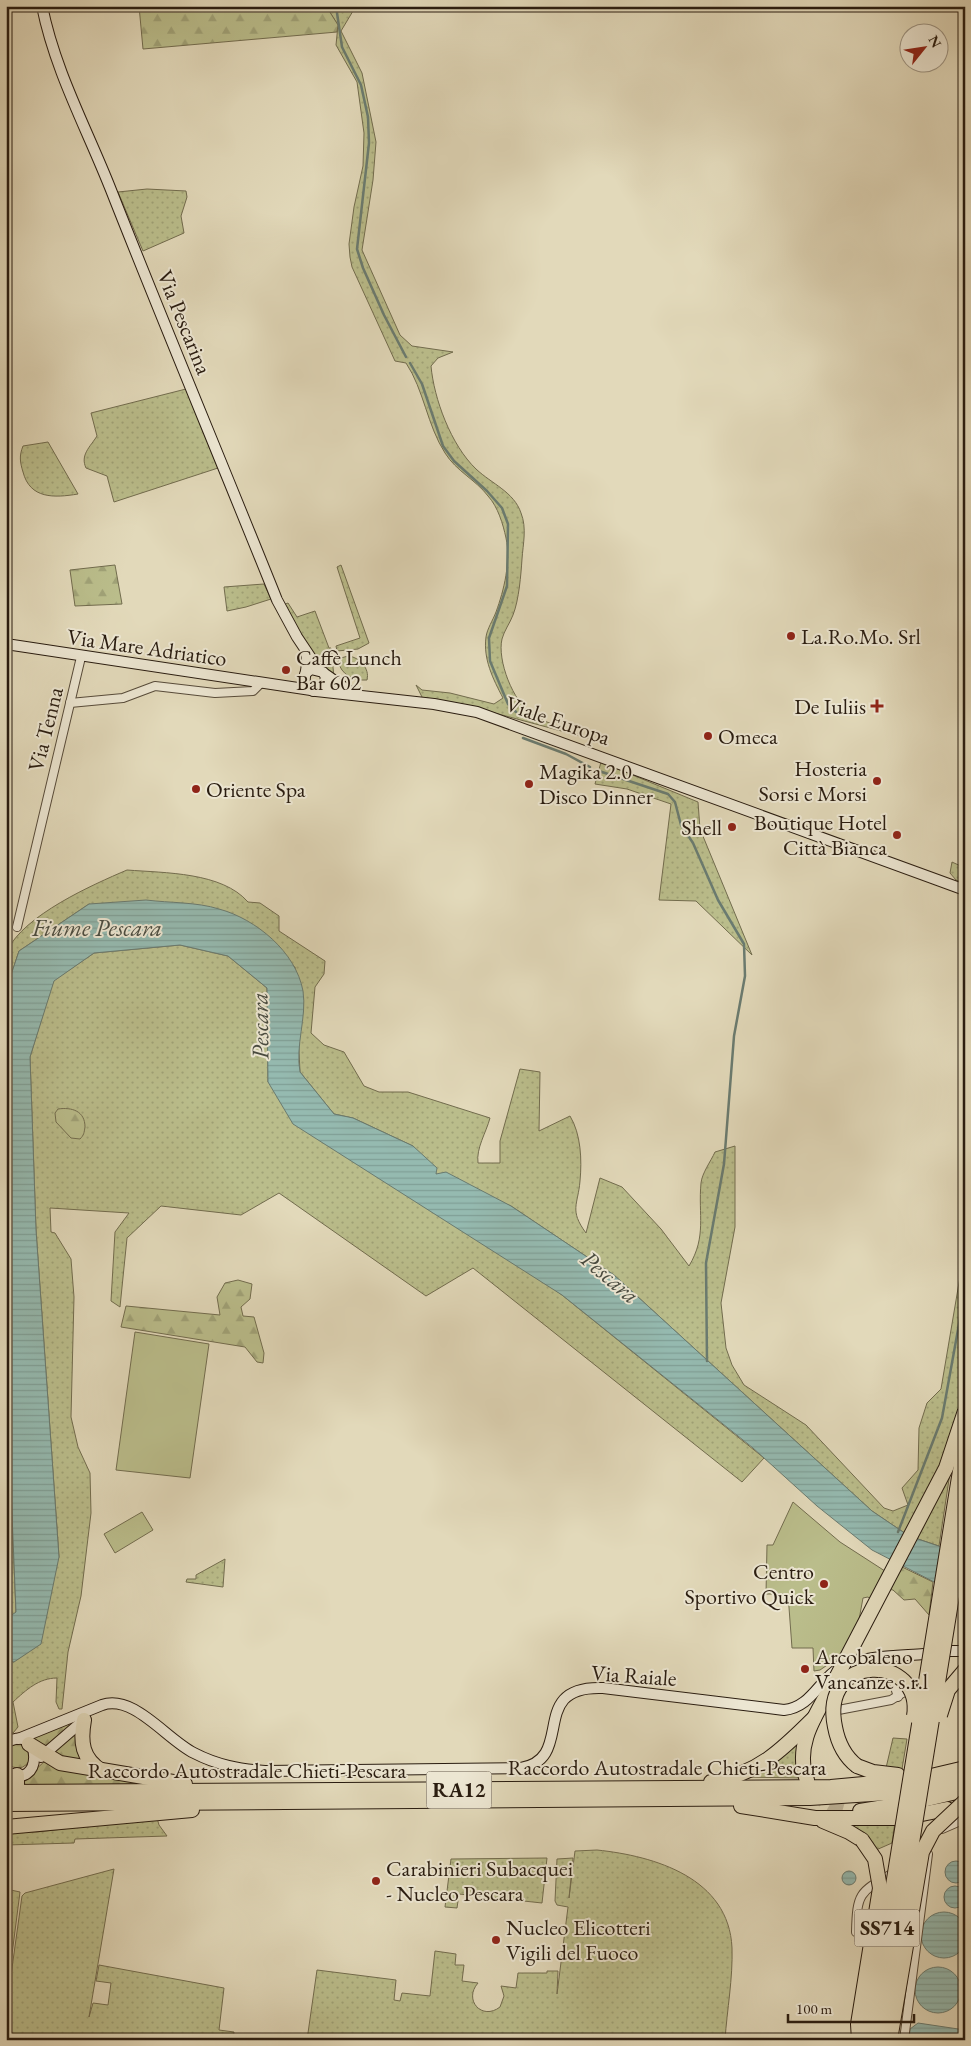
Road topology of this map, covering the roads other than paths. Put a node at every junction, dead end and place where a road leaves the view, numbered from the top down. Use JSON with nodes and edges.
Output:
{"nodes":[{"id":1,"x":42,"y":6,"type":"edge"},
{"id":2,"x":6,"y":644,"type":"edge"},
{"id":3,"x":304,"y":648,"type":"junction"},
{"id":4,"x":81,"y":656,"type":"junction"},
{"id":5,"x":322,"y":672,"type":"junction"},
{"id":6,"x":305,"y":676,"type":"junction"},
{"id":7,"x":261,"y":683,"type":"junction"},
{"id":8,"x":283,"y":686,"type":"junction"},
{"id":9,"x":314,"y":691,"type":"junction"},
{"id":10,"x":357,"y":696,"type":"junction"},
{"id":11,"x":70,"y":703,"type":"junction"},
{"id":12,"x":965,"y":890,"type":"edge"},
{"id":13,"x":18,"y":927,"type":"dead end"},
{"id":14,"x":965,"y":1411,"type":"edge"},
{"id":15,"x":965,"y":1440,"type":"edge"},
{"id":16,"x":965,"y":1516,"type":"edge"},
{"id":17,"x":950,"y":1651,"type":"dead end"},
{"id":18,"x":965,"y":1651,"type":"edge"},
{"id":19,"x":924,"y":1654,"type":"dead end"},
{"id":20,"x":891,"y":1658,"type":"junction"},
{"id":21,"x":965,"y":1670,"type":"edge"},
{"id":22,"x":965,"y":1681,"type":"edge"},
{"id":23,"x":898,"y":1697,"type":"junction"},
{"id":24,"x":831,"y":1712,"type":"dead end"},
{"id":25,"x":88,"y":1715,"type":"junction"},
{"id":26,"x":814,"y":1718,"type":"junction"},
{"id":27,"x":928,"y":1736,"type":"junction"},
{"id":28,"x":14,"y":1741,"type":"edge"},
{"id":29,"x":915,"y":1744,"type":"junction"},
{"id":30,"x":39,"y":1758,"type":"junction"},
{"id":31,"x":965,"y":1768,"type":"edge"},
{"id":32,"x":103,"y":1771,"type":"junction"},
{"id":33,"x":965,"y":1779,"type":"edge"},
{"id":34,"x":807,"y":1780,"type":"tunnel mouth"},
{"id":35,"x":12,"y":1781,"type":"edge"},
{"id":36,"x":905,"y":1786,"type":"junction"},
{"id":37,"x":700,"y":1788,"type":"junction"},
{"id":38,"x":929,"y":1788,"type":"junction"},
{"id":39,"x":965,"y":1790,"type":"edge"},
{"id":40,"x":198,"y":1791,"type":"junction"},
{"id":41,"x":719,"y":1799,"type":"junction"},
{"id":42,"x":965,"y":1801,"type":"edge"},
{"id":43,"x":280,"y":1802,"type":"junction"},
{"id":44,"x":6,"y":1804,"type":"edge"},
{"id":45,"x":947,"y":1809,"type":"dead end"},
{"id":46,"x":846,"y":1811,"type":"tunnel mouth"},
{"id":47,"x":19,"y":1812,"type":"dead end"},
{"id":48,"x":922,"y":1814,"type":"dead end"},
{"id":49,"x":815,"y":1818,"type":"junction"},
{"id":50,"x":965,"y":1819,"type":"edge"},
{"id":51,"x":13,"y":1827,"type":"edge"},
{"id":52,"x":928,"y":1854,"type":"junction"},
{"id":53,"x":856,"y":1932,"type":"dead end"},
{"id":54,"x":859,"y":2040,"type":"edge"},
{"id":55,"x":868,"y":2040,"type":"edge"},
{"id":56,"x":880,"y":2040,"type":"edge"},
{"id":57,"x":890,"y":2040,"type":"edge"},
{"id":58,"x":904,"y":2040,"type":"edge"}],
"edges":[{"from":1,"to":3,"type":"street","name":"Via Pescarina"},
{"from":2,"to":4,"type":"street","name":"Via Mare Adriatico"},
{"from":3,"to":5,"type":"street","name":"Via Pescarina"},
{"from":3,"to":6,"type":"street","name":"Via Pescarina"},
{"from":4,"to":7,"type":"street","name":"Via Mare Adriatico"},
{"from":4,"to":11,"type":"street","name":"Via Tenna"},
{"from":5,"to":6,"type":"street"},
{"from":5,"to":9,"type":"street"},
{"from":5,"to":10,"type":"street","name":"Viale Europa"},
{"from":6,"to":8,"type":"street"},
{"from":6,"to":9,"type":"street"},
{"from":7,"to":8,"type":"street","name":"Via Mare Adriatico"},
{"from":7,"to":11,"type":"street"},
{"from":8,"to":9,"type":"street","name":"Via Mare Adriatico"},
{"from":9,"to":10,"type":"street","name":"Viale Europa"},
{"from":10,"to":12,"type":"street","name":"Viale Europa"},
{"from":11,"to":13,"type":"street","name":"Via Tenna"},
{"from":14,"to":26,"type":"highway","bridge":true},
{"from":15,"to":29,"type":"highway","number":"SS714","bridge":true},
{"from":16,"to":27,"type":"highway","number":"SS714","bridge":true},
{"from":17,"to":18,"type":"street"},
{"from":19,"to":20,"type":"street","name":"Via Raiale"},
{"from":20,"to":23,"type":"street"},
{"from":20,"to":25,"type":"street","name":"Via Raiale"},
{"from":21,"to":27,"type":"highway","bridge":true},
{"from":22,"to":23,"type":"street"},
{"from":23,"to":24,"type":"street"},
{"from":25,"to":28,"type":"street","name":"Via Raiale"},
{"from":25,"to":30,"type":"street","name":"Via Raiale"},
{"from":25,"to":32,"type":"highway"},
{"from":26,"to":34,"type":"highway"},
{"from":26,"to":37,"type":"highway"},
{"from":27,"to":56,"type":"highway","number":"SS714","bridge":true},
{"from":28,"to":30,"type":"highway"},
{"from":29,"to":36,"type":"highway","bridge":true},
{"from":29,"to":55,"type":"highway","number":"SS714","bridge":true},
{"from":30,"to":32,"type":"highway"},
{"from":30,"to":35,"type":"street","name":"Via Raiale"},
{"from":31,"to":38,"type":"highway"},
{"from":32,"to":40,"type":"highway"},
{"from":33,"to":38,"type":"highway"},
{"from":35,"to":40,"type":"highway","name":"Raccordo Autostradale Chieti-Pescara","number":"RA12"},
{"from":36,"to":37,"type":"highway","name":"Raccordo Autostradale Chieti-Pescara","number":"RA12"},
{"from":36,"to":41,"type":"highway","name":"Raccordo Autostradale Chieti-Pescara","number":"RA12"},
{"from":37,"to":40,"type":"highway","name":"Raccordo Autostradale Chieti-Pescara","number":"RA12"},
{"from":38,"to":39,"type":"highway"},
{"from":41,"to":43,"type":"highway","name":"Raccordo Autostradale Chieti-Pescara","number":"RA12"},
{"from":41,"to":49,"type":"highway"},
{"from":42,"to":57,"type":"highway","bridge":true},
{"from":43,"to":44,"type":"highway","name":"Raccordo Autostradale Chieti-Pescara","number":"RA12"},
{"from":43,"to":51,"type":"highway"},
{"from":45,"to":48,"type":"highway"},
{"from":46,"to":49,"type":"highway"},
{"from":47,"to":51,"type":"highway"},
{"from":49,"to":54,"type":"highway","bridge":true},
{"from":50,"to":52,"type":"street"},
{"from":52,"to":53,"type":"street"},
{"from":52,"to":58,"type":"street"}]}
